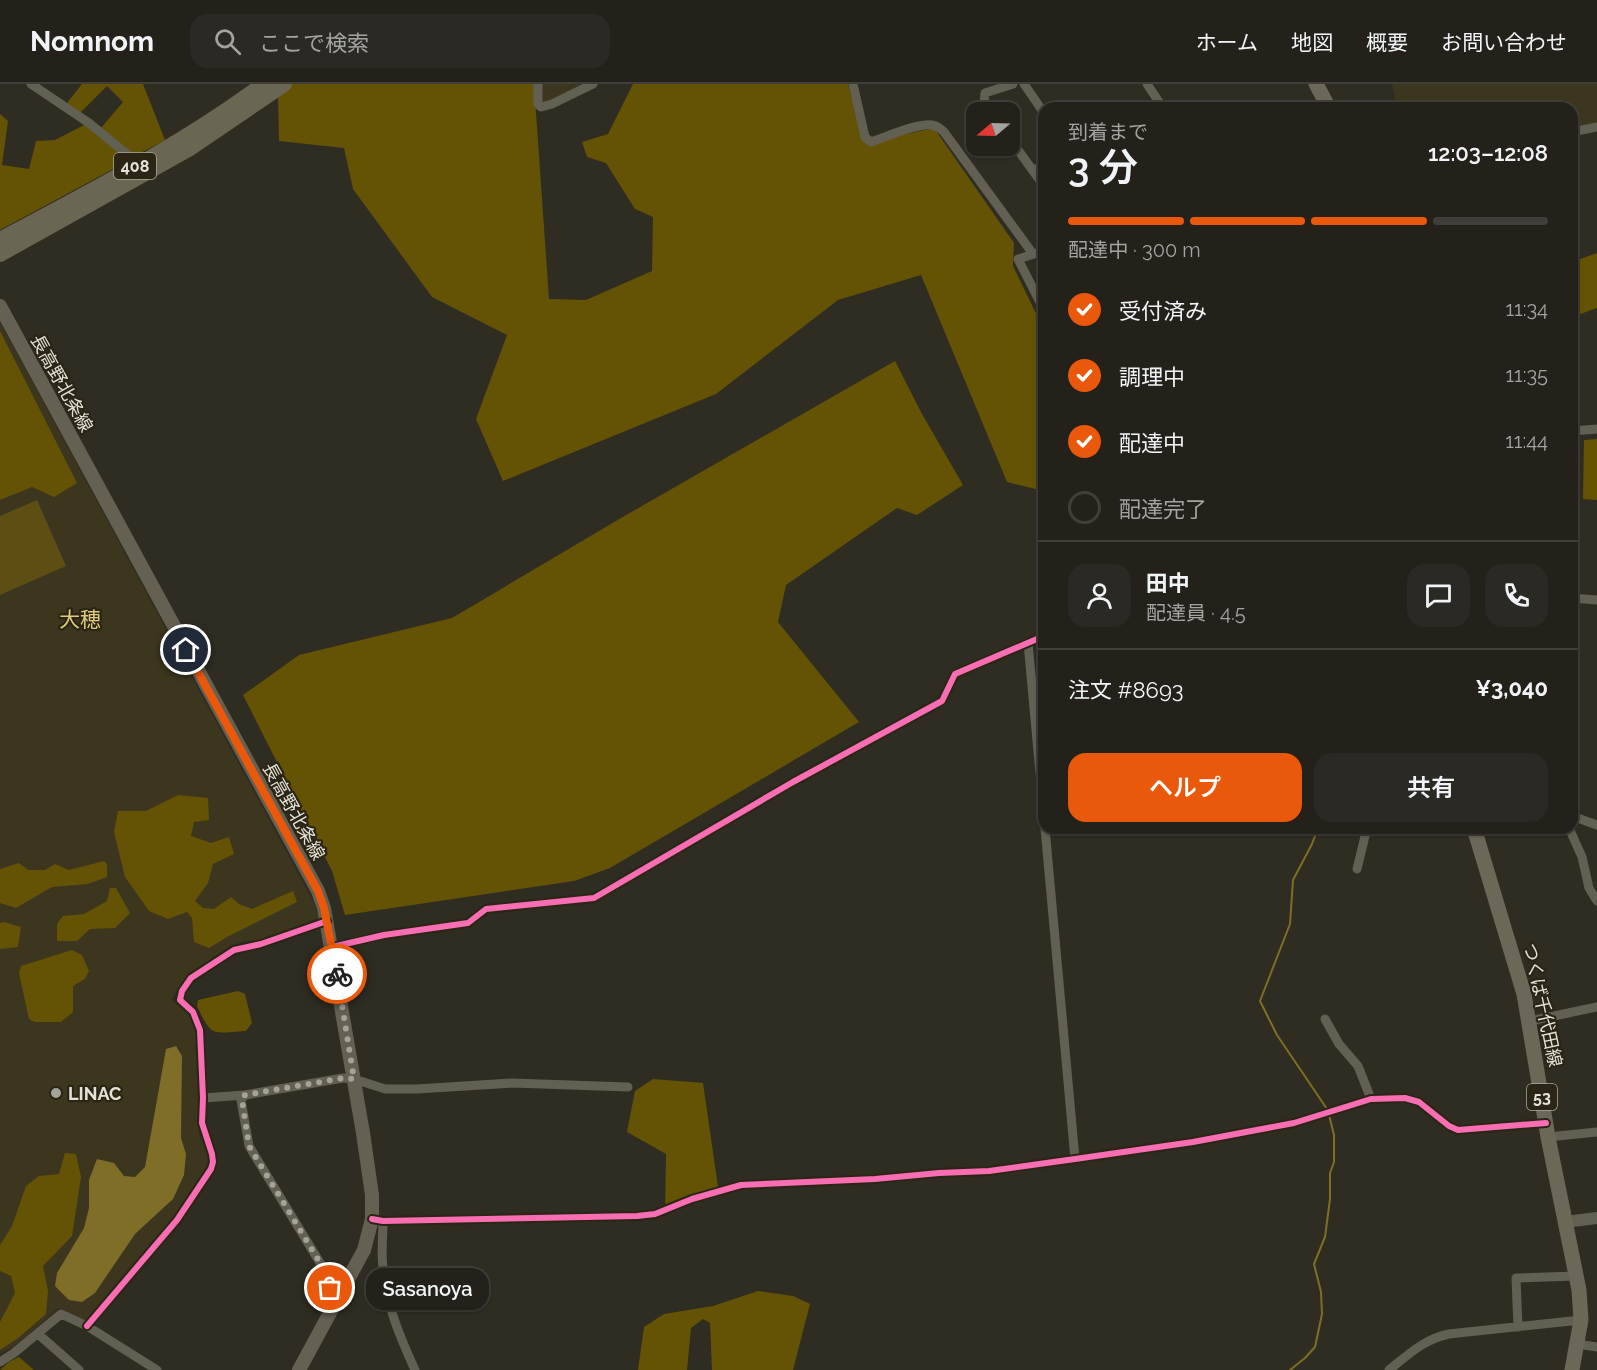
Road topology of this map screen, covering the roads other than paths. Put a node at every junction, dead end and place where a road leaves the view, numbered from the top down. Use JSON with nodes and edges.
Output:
{"nodes":[{"id":1,"x":31,"y":84,"type":"edge"},
{"id":2,"x":264,"y":84,"type":"edge"},
{"id":3,"x":284,"y":84,"type":"edge"},
{"id":4,"x":538,"y":84,"type":"edge"},
{"id":5,"x":593,"y":84,"type":"edge"},
{"id":6,"x":853,"y":84,"type":"edge"},
{"id":7,"x":1013,"y":84,"type":"edge"},
{"id":8,"x":1024,"y":84,"type":"edge"},
{"id":9,"x":1147,"y":84,"type":"edge"},
{"id":10,"x":1316,"y":84,"type":"edge"},
{"id":11,"x":984,"y":102,"type":"edge"},
{"id":12,"x":1158,"y":102,"type":"edge"},
{"id":13,"x":1326,"y":102,"type":"edge"},
{"id":14,"x":1038,"y":104,"type":"edge"},
{"id":15,"x":1597,"y":127,"type":"edge"},
{"id":16,"x":1578,"y":131,"type":"edge"},
{"id":17,"x":1020,"y":152,"type":"edge"},
{"id":18,"x":139,"y":164,"type":"junction"},
{"id":19,"x":1038,"y":168,"type":"edge"},
{"id":20,"x":1034,"y":171,"type":"junction"},
{"id":21,"x":1038,"y":177,"type":"edge"},
{"id":22,"x":0,"y":240,"type":"edge"},
{"id":23,"x":1038,"y":253,"type":"edge"},
{"id":24,"x":0,"y":254,"type":"edge"},
{"id":25,"x":1033,"y":254,"type":"junction"},
{"id":26,"x":1038,"y":298,"type":"edge"},
{"id":27,"x":0,"y":306,"type":"edge"},
{"id":28,"x":1597,"y":429,"type":"edge"},
{"id":29,"x":1578,"y":431,"type":"edge"},
{"id":30,"x":1578,"y":598,"type":"edge"},
{"id":31,"x":1597,"y":600,"type":"edge"},
{"id":32,"x":1038,"y":639,"type":"edge"},
{"id":33,"x":1028,"y":643,"type":"junction"},
{"id":34,"x":1038,"y":749,"type":"edge"},
{"id":35,"x":1578,"y":818,"type":"edge"},
{"id":36,"x":1597,"y":825,"type":"edge"},
{"id":37,"x":1046,"y":834,"type":"edge"},
{"id":38,"x":1366,"y":834,"type":"edge"},
{"id":39,"x":1476,"y":834,"type":"edge"},
{"id":40,"x":1572,"y":834,"type":"edge"},
{"id":41,"x":1357,"y":868,"type":"dead end"},
{"id":42,"x":1597,"y":901,"type":"edge"},
{"id":43,"x":327,"y":921,"type":"junction"},
{"id":44,"x":333,"y":947,"type":"junction"},
{"id":45,"x":1597,"y":1006,"type":"edge"},
{"id":46,"x":1325,"y":1019,"type":"dead end"},
{"id":47,"x":1530,"y":1021,"type":"junction"},
{"id":48,"x":354,"y":1079,"type":"junction"},
{"id":49,"x":628,"y":1087,"type":"dead end"},
{"id":50,"x":245,"y":1095,"type":"junction"},
{"id":51,"x":203,"y":1098,"type":"junction"},
{"id":52,"x":1371,"y":1099,"type":"junction"},
{"id":53,"x":1547,"y":1130,"type":"junction"},
{"id":54,"x":1597,"y":1132,"type":"edge"},
{"id":55,"x":1075,"y":1159,"type":"junction"},
{"id":56,"x":1597,"y":1218,"type":"edge"},
{"id":57,"x":378,"y":1220,"type":"junction"},
{"id":58,"x":1565,"y":1222,"type":"junction"},
{"id":59,"x":1576,"y":1276,"type":"junction"},
{"id":60,"x":334,"y":1306,"type":"junction"},
{"id":61,"x":1581,"y":1320,"type":"junction"},
{"id":62,"x":87,"y":1326,"type":"junction"},
{"id":63,"x":1518,"y":1327,"type":"junction"},
{"id":64,"x":38,"y":1334,"type":"junction"},
{"id":65,"x":1576,"y":1344,"type":"junction"},
{"id":66,"x":1597,"y":1347,"type":"edge"},
{"id":67,"x":0,"y":1362,"type":"edge"},
{"id":68,"x":79,"y":1370,"type":"edge"},
{"id":69,"x":158,"y":1370,"type":"edge"},
{"id":70,"x":299,"y":1370,"type":"edge"},
{"id":71,"x":415,"y":1370,"type":"edge"},
{"id":72,"x":1389,"y":1370,"type":"edge"},
{"id":73,"x":1572,"y":1370,"type":"edge"}],
"edges":[{"from":1,"to":18,"type":"street"},
{"from":2,"to":18,"type":"highway","number":"408"},
{"from":3,"to":24,"type":"highway","number":"408"},
{"from":4,"to":5,"type":"street"},
{"from":6,"to":25,"type":"street"},
{"from":7,"to":11,"type":"street"},
{"from":8,"to":14,"type":"street"},
{"from":9,"to":12,"type":"street"},
{"from":10,"to":13,"type":"main road"},
{"from":15,"to":16,"type":"street"},
{"from":17,"to":20,"type":"street"},
{"from":18,"to":22,"type":"highway","number":"408"},
{"from":19,"to":20,"type":"street"},
{"from":20,"to":21,"type":"street"},
{"from":23,"to":25,"type":"street"},
{"from":25,"to":26,"type":"street"},
{"from":27,"to":43,"type":"main road","name":"長高野北条線"},
{"from":28,"to":29,"type":"street"},
{"from":30,"to":31,"type":"street"},
{"from":32,"to":33,"type":"street"},
{"from":33,"to":34,"type":"street"},
{"from":33,"to":44,"type":"street"},
{"from":35,"to":36,"type":"street"},
{"from":37,"to":55,"type":"street"},
{"from":38,"to":41,"type":"street"},
{"from":39,"to":47,"type":"main road","name":"つくば千代田線","number":"53"},
{"from":40,"to":42,"type":"street"},
{"from":43,"to":44,"type":"main road","name":"長高野北条線"},
{"from":43,"to":51,"type":"street"},
{"from":44,"to":48,"type":"main road","name":"長高野北条線"},
{"from":45,"to":47,"type":"street"},
{"from":46,"to":52,"type":"street"},
{"from":47,"to":53,"type":"main road","name":"つくば千代田線","number":"53"},
{"from":48,"to":49,"type":"street"},
{"from":48,"to":50,"type":"street"},
{"from":48,"to":57,"type":"main road","name":"長高野北条線"},
{"from":50,"to":51,"type":"street"},
{"from":50,"to":60,"type":"street"},
{"from":51,"to":62,"type":"street"},
{"from":52,"to":53,"type":"street"},
{"from":52,"to":55,"type":"street"},
{"from":53,"to":54,"type":"street"},
{"from":53,"to":58,"type":"main road","name":"つくば千代田線","number":"53"},
{"from":55,"to":57,"type":"street"},
{"from":56,"to":58,"type":"street"},
{"from":57,"to":60,"type":"main road","name":"長高野北条線"},
{"from":57,"to":71,"type":"street"},
{"from":58,"to":59,"type":"main road","name":"つくば千代田線","number":"53"},
{"from":59,"to":61,"type":"main road","name":"つくば千代田線","number":"53"},
{"from":59,"to":63,"type":"street"},
{"from":60,"to":70,"type":"main road","name":"長高野北条線"},
{"from":61,"to":63,"type":"street"},
{"from":61,"to":65,"type":"main road","name":"つくば千代田線","number":"53"},
{"from":62,"to":64,"type":"street"},
{"from":62,"to":69,"type":"street"},
{"from":63,"to":72,"type":"street"},
{"from":64,"to":67,"type":"street"},
{"from":64,"to":68,"type":"street"},
{"from":65,"to":66,"type":"street"},
{"from":65,"to":73,"type":"main road","name":"つくば千代田線","number":"53"}]}
